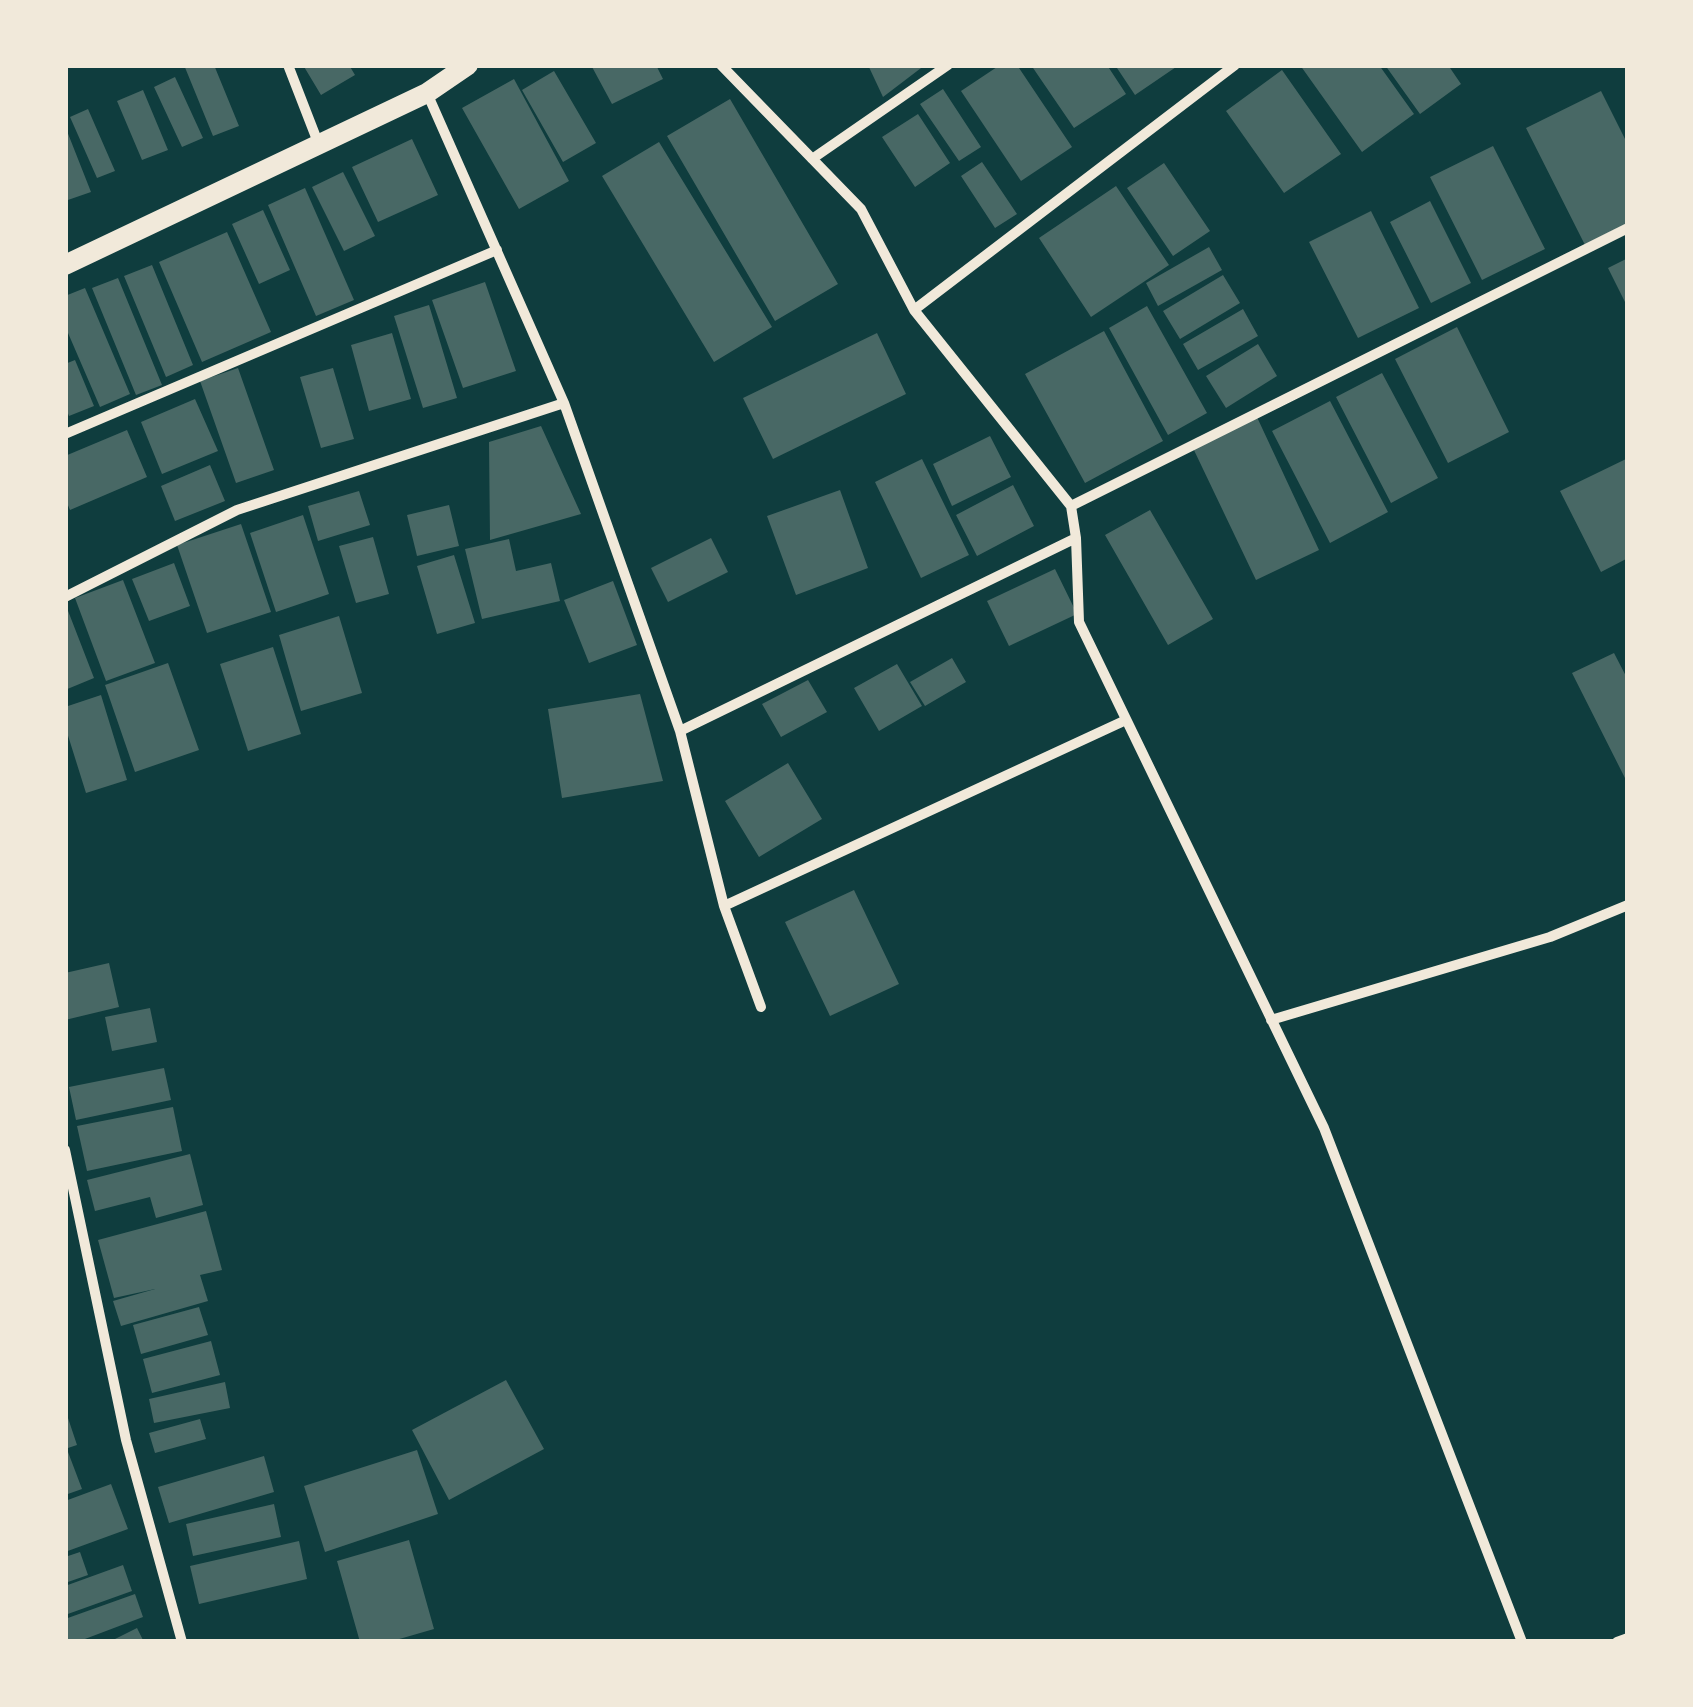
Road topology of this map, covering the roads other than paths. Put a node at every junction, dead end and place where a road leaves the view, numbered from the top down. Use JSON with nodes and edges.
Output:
{"nodes":[{"id":1,"x":288,"y":65,"type":"edge"},
{"id":2,"x":468,"y":65,"type":"edge"},
{"id":3,"x":720,"y":65,"type":"edge"},
{"id":4,"x":948,"y":65,"type":"edge"},
{"id":5,"x":1235,"y":65,"type":"edge"},
{"id":6,"x":427,"y":92,"type":"junction"},
{"id":7,"x":319,"y":146,"type":"junction"},
{"id":8,"x":812,"y":160,"type":"junction"},
{"id":9,"x":1628,"y":228,"type":"edge"},
{"id":10,"x":497,"y":250,"type":"junction"},
{"id":11,"x":65,"y":265,"type":"edge"},
{"id":12,"x":914,"y":310,"type":"junction"},
{"id":13,"x":564,"y":403,"type":"junction"},
{"id":14,"x":65,"y":434,"type":"edge"},
{"id":15,"x":1071,"y":506,"type":"junction"},
{"id":16,"x":1076,"y":538,"type":"junction"},
{"id":17,"x":65,"y":596,"type":"edge"},
{"id":18,"x":1126,"y":720,"type":"junction"},
{"id":19,"x":680,"y":731,"type":"junction"},
{"id":20,"x":1628,"y":905,"type":"edge"},
{"id":21,"x":724,"y":906,"type":"junction"},
{"id":22,"x":761,"y":1007,"type":"dead end"},
{"id":23,"x":1272,"y":1020,"type":"junction"},
{"id":24,"x":65,"y":1150,"type":"edge"},
{"id":25,"x":1628,"y":1638,"type":"edge"},
{"id":26,"x":182,"y":1642,"type":"edge"},
{"id":27,"x":1522,"y":1642,"type":"edge"},
{"id":28,"x":1617,"y":1642,"type":"edge"}],
"edges":[{"from":1,"to":7,"type":"street"},
{"from":2,"to":6,"type":"main road"},
{"from":3,"to":8,"type":"street"},
{"from":4,"to":8,"type":"street"},
{"from":5,"to":12,"type":"street"},
{"from":6,"to":7,"type":"main road"},
{"from":6,"to":10,"type":"street"},
{"from":7,"to":11,"type":"main road"},
{"from":8,"to":12,"type":"street"},
{"from":9,"to":15,"type":"street"},
{"from":10,"to":13,"type":"street"},
{"from":10,"to":14,"type":"street"},
{"from":12,"to":15,"type":"street"},
{"from":13,"to":17,"type":"street"},
{"from":13,"to":19,"type":"street"},
{"from":15,"to":16,"type":"street"},
{"from":16,"to":18,"type":"street"},
{"from":16,"to":19,"type":"street"},
{"from":18,"to":21,"type":"street"},
{"from":18,"to":23,"type":"street"},
{"from":19,"to":21,"type":"street"},
{"from":20,"to":23,"type":"street"},
{"from":21,"to":22,"type":"street"},
{"from":23,"to":27,"type":"street"},
{"from":24,"to":26,"type":"street"},
{"from":25,"to":28,"type":"street"}]}
